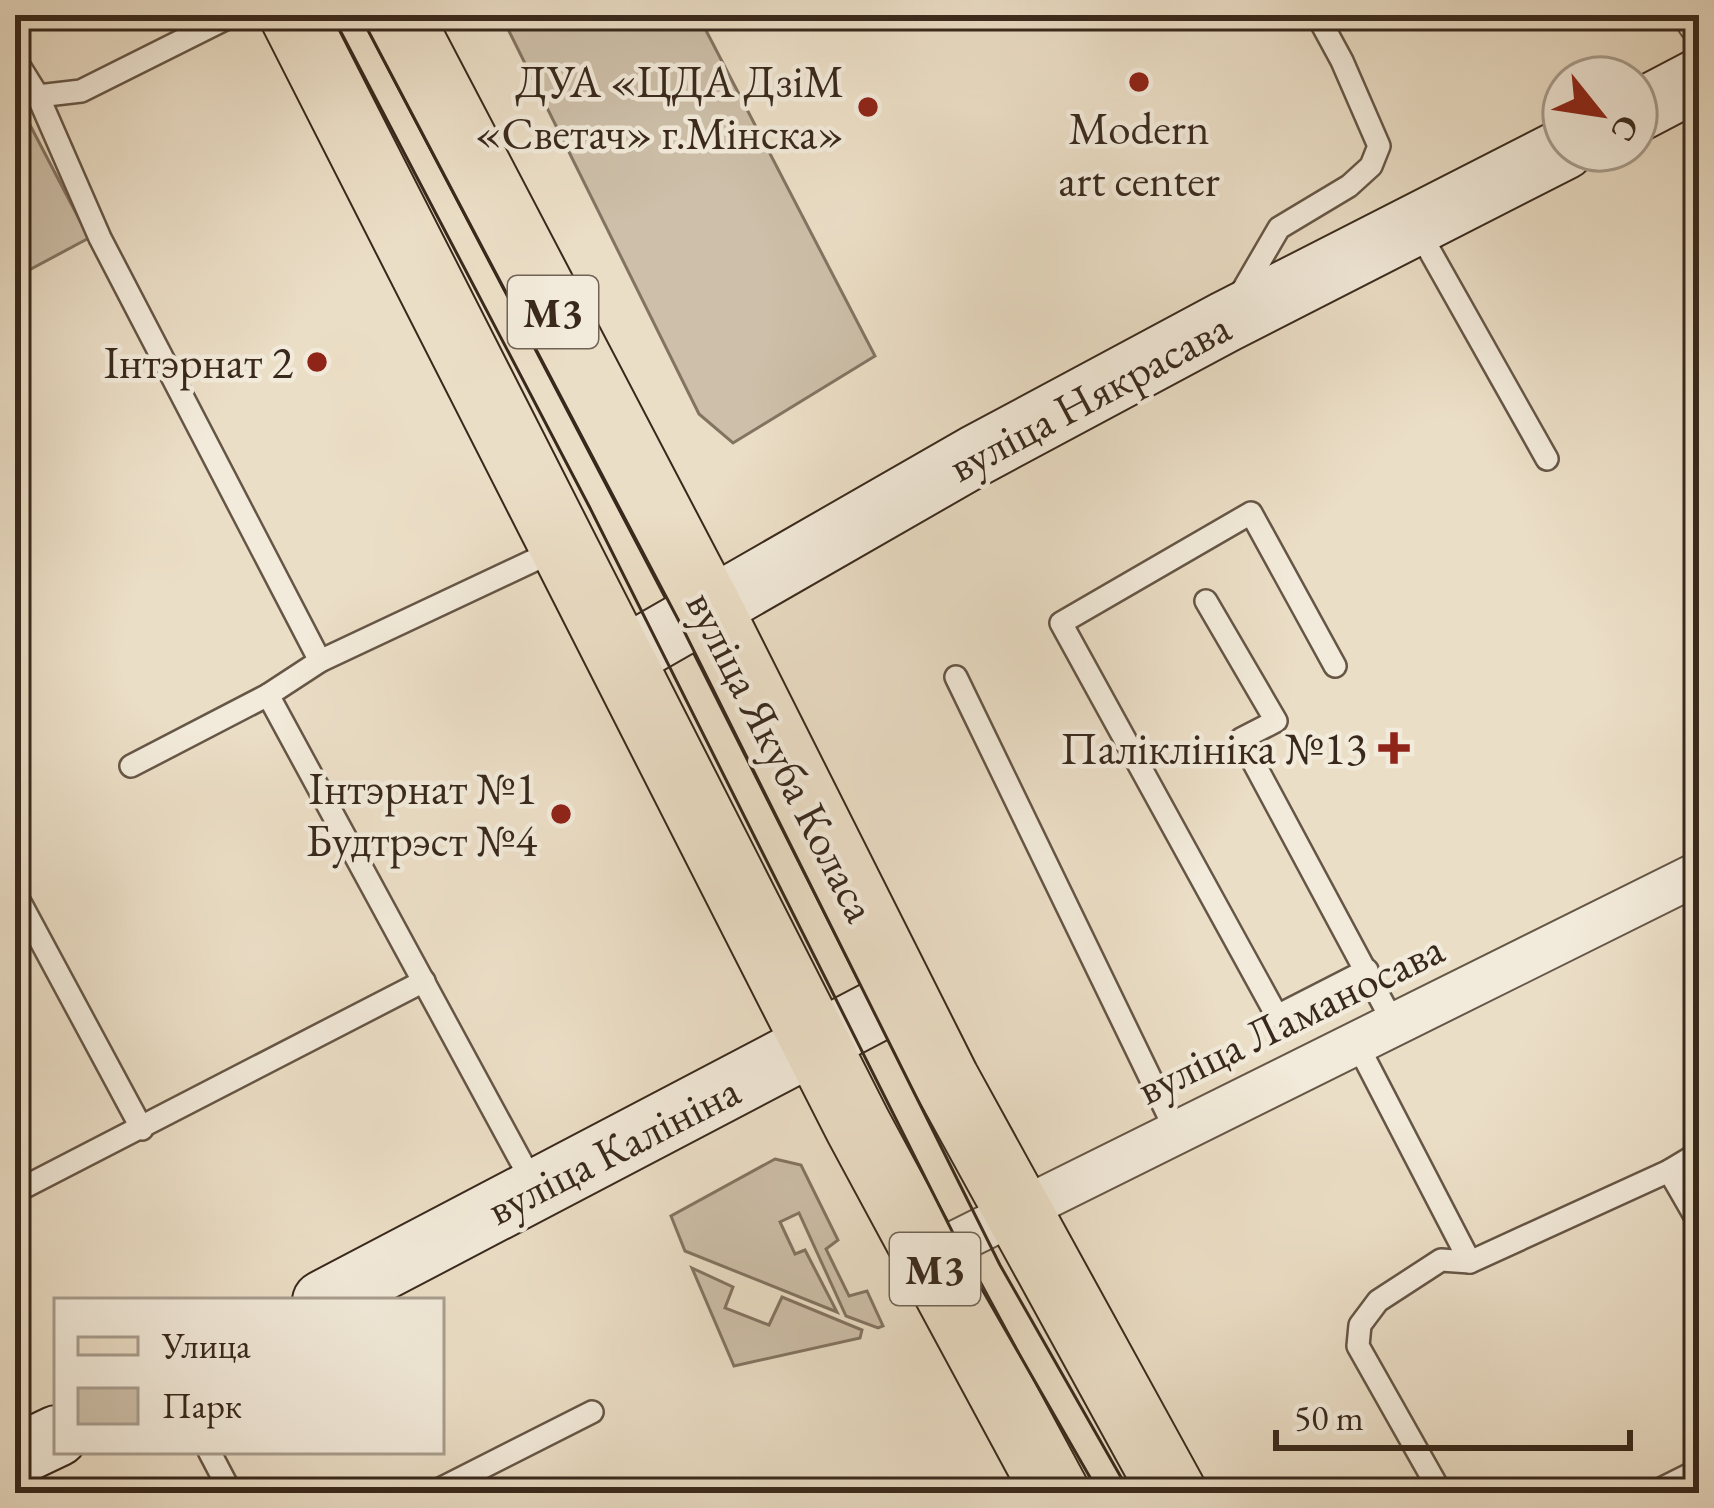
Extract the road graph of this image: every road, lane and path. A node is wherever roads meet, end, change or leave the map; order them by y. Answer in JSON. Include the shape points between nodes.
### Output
{"nodes":[{"id":1,"x":233,"y":15,"type":"edge"},
{"id":2,"x":293,"y":15,"type":"edge"},
{"id":3,"x":398,"y":15,"type":"edge"},
{"id":4,"x":1317,"y":15,"type":"edge"},
{"id":5,"x":15,"y":59,"type":"edge"},
{"id":6,"x":1699,"y":79,"type":"edge"},
{"id":7,"x":38,"y":96,"type":"junction"},
{"id":8,"x":1660,"y":99,"type":"edge"},
{"id":9,"x":1540,"y":161,"type":"edge"},
{"id":10,"x":1416,"y":226,"type":"junction"},
{"id":11,"x":1225,"y":322,"type":"junction"},
{"id":12,"x":1547,"y":459,"type":"dead end"},
{"id":13,"x":564,"y":546,"type":"junction"},
{"id":14,"x":1206,"y":601,"type":"dead end"},
{"id":15,"x":709,"y":609,"type":"junction"},
{"id":16,"x":623,"y":658,"type":"junction"},
{"id":17,"x":320,"y":661,"type":"junction"},
{"id":18,"x":1335,"y":666,"type":"dead end"},
{"id":19,"x":956,"y":677,"type":"dead end"},
{"id":20,"x":268,"y":695,"type":"junction"},
{"id":21,"x":131,"y":766,"type":"dead end"},
{"id":22,"x":1699,"y":873,"type":"edge"},
{"id":23,"x":15,"y":892,"type":"edge"},
{"id":24,"x":21,"y":917,"type":"edge"},
{"id":25,"x":1367,"y":970,"type":"junction"},
{"id":26,"x":424,"y":981,"type":"junction"},
{"id":27,"x":903,"y":997,"type":"junction"},
{"id":28,"x":1375,"y":1033,"type":"junction"},
{"id":29,"x":815,"y":1043,"type":"junction"},
{"id":30,"x":142,"y":1129,"type":"junction"},
{"id":31,"x":1176,"y":1131,"type":"junction"},
{"id":32,"x":1699,"y":1153,"type":"edge"},
{"id":33,"x":1669,"y":1171,"type":"junction"},
{"id":34,"x":536,"y":1187,"type":"junction"},
{"id":35,"x":15,"y":1192,"type":"edge"},
{"id":36,"x":1016,"y":1211,"type":"junction"},
{"id":37,"x":1699,"y":1223,"type":"edge"},
{"id":38,"x":928,"y":1256,"type":"junction"},
{"id":39,"x":1470,"y":1262,"type":"junction"},
{"id":40,"x":328,"y":1298,"type":"edge"},
{"id":41,"x":592,"y":1412,"type":"dead end"},
{"id":42,"x":54,"y":1437,"type":"edge"},
{"id":43,"x":210,"y":1454,"type":"edge"},
{"id":44,"x":15,"y":1456,"type":"edge"},
{"id":45,"x":1699,"y":1470,"type":"edge"},
{"id":46,"x":230,"y":1493,"type":"edge"},
{"id":47,"x":432,"y":1493,"type":"edge"},
{"id":48,"x":1056,"y":1493,"type":"edge"},
{"id":49,"x":1173,"y":1493,"type":"edge"},
{"id":50,"x":1441,"y":1493,"type":"edge"},
{"id":51,"x":1653,"y":1493,"type":"edge"}],
"edges":[{"from":1,"to":7,"type":"lane","via":[[81,91]]},
{"from":2,"to":13,"type":"main road","number":"М3"},
{"from":3,"to":15,"type":"main road","name":"вуліца Якуба Коласа","number":"М3"},
{"from":4,"to":11,"type":"lane","via":[[1379,146],[1349,186],[1279,228]]},
{"from":5,"to":7,"type":"lane"},
{"from":6,"to":8,"type":"main road"},
{"from":7,"to":17,"type":"lane","via":[[100,238]]},
{"from":9,"to":10,"type":"main road","name":"вуліца Някрасава"},
{"from":10,"to":11,"type":"main road","name":"вуліца Някрасава"},
{"from":10,"to":12,"type":"lane"},
{"from":11,"to":15,"type":"main road","name":"вуліца Някрасава"},
{"from":13,"to":16,"type":"main road","number":"М3"},
{"from":13,"to":17,"type":"lane"},
{"from":14,"to":25,"type":"lane","via":[[1276,721],[1241,739]]},
{"from":15,"to":16,"type":"main road","name":"вуліца Някрасава"},
{"from":15,"to":27,"type":"main road","name":"вуліца Якуба Коласа","number":"М3"},
{"from":16,"to":29,"type":"main road","number":"М3"},
{"from":17,"to":20,"type":"lane"},
{"from":18,"to":25,"type":"lane","via":[[1251,513],[1061,622],[1277,1016]]},
{"from":19,"to":31,"type":"lane"},
{"from":20,"to":21,"type":"lane"},
{"from":20,"to":26,"type":"lane"},
{"from":22,"to":28,"type":"street","name":"вуліца Ламаносава"},
{"from":23,"to":24,"type":"lane"},
{"from":24,"to":30,"type":"lane"},
{"from":25,"to":28,"type":"lane"},
{"from":26,"to":30,"type":"lane"},
{"from":26,"to":34,"type":"lane"},
{"from":27,"to":29,"type":"main road","name":"вуліца Калініна"},
{"from":27,"to":36,"type":"main road","name":"вуліца Якуба Коласа","number":"М3"},
{"from":28,"to":31,"type":"street","name":"вуліца Ламаносава"},
{"from":28,"to":39,"type":"lane"},
{"from":29,"to":34,"type":"main road","name":"вуліца Калініна"},
{"from":29,"to":38,"type":"main road","number":"М3"},
{"from":30,"to":35,"type":"lane"},
{"from":31,"to":36,"type":"street","name":"вуліца Ламаносава"},
{"from":32,"to":33,"type":"lane"},
{"from":33,"to":37,"type":"lane"},
{"from":33,"to":39,"type":"lane"},
{"from":34,"to":40,"type":"main road","name":"вуліца Калініна"},
{"from":36,"to":38,"type":"street","name":"вуліца Ламаносава"},
{"from":36,"to":49,"type":"main road","name":"вуліца Якуба Коласа","number":"М3"},
{"from":38,"to":48,"type":"main road","number":"М3"},
{"from":39,"to":50,"type":"lane","via":[[1441,1260],[1378,1301],[1360,1325],[1358,1346]]},
{"from":41,"to":47,"type":"lane"},
{"from":42,"to":44,"type":"main road"},
{"from":43,"to":46,"type":"lane"},
{"from":45,"to":51,"type":"lane"}]}
